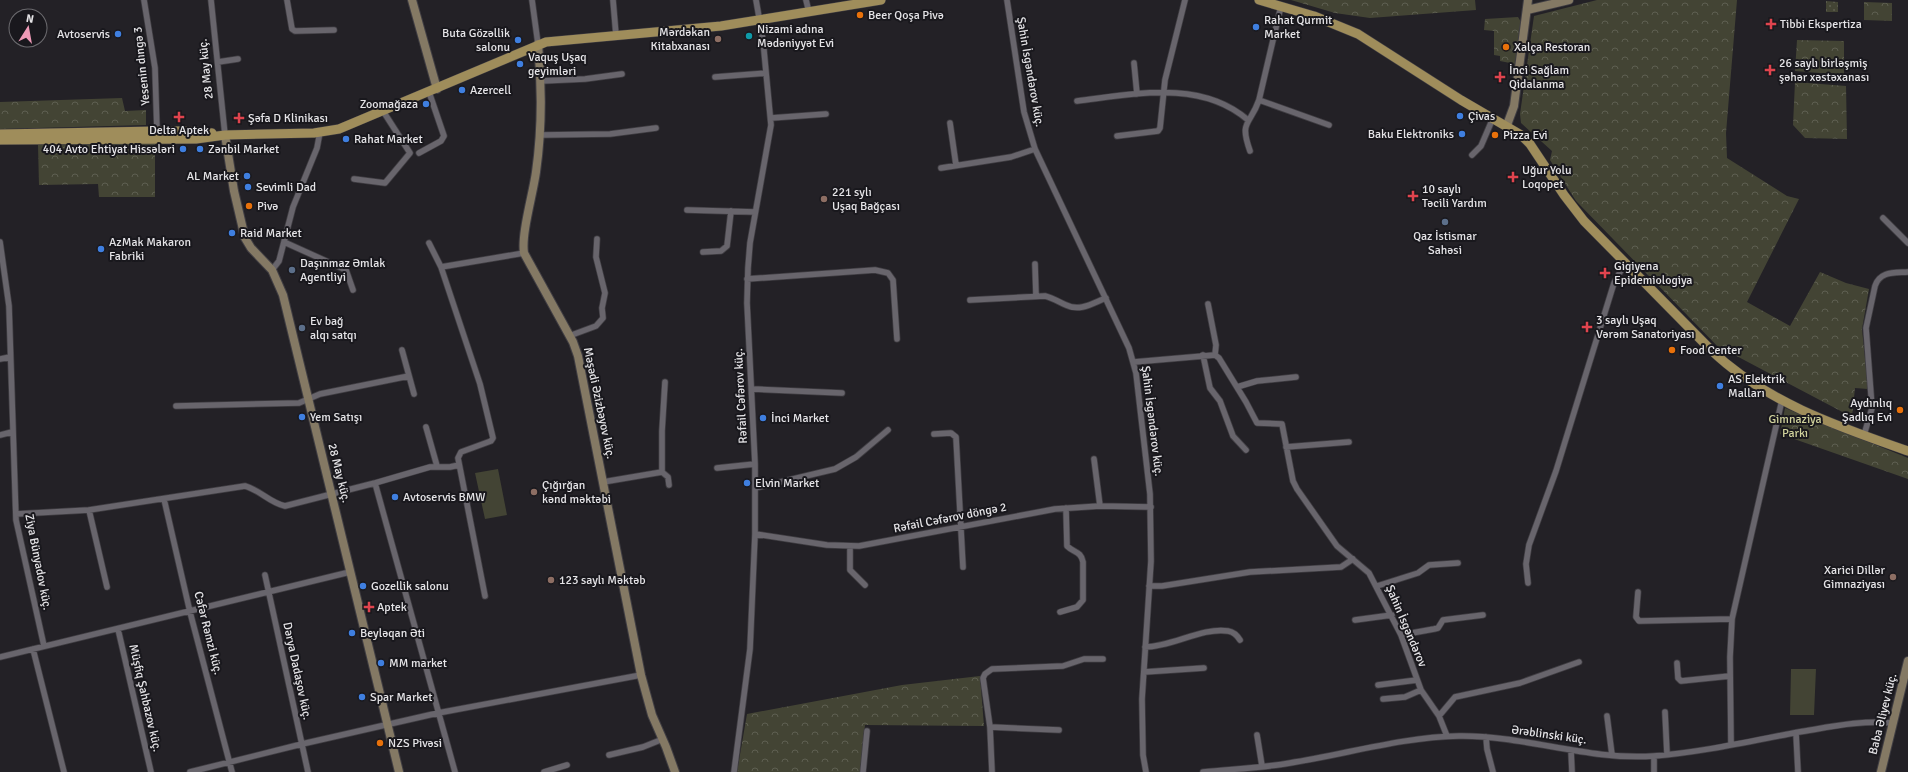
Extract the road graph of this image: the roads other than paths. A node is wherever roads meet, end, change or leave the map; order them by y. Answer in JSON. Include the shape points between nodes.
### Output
{"nodes":[{"id":1,"x":144,"y":0,"type":"edge"},
{"id":2,"x":211,"y":0,"type":"edge"},
{"id":3,"x":287,"y":0,"type":"edge"},
{"id":4,"x":412,"y":0,"type":"edge"},
{"id":5,"x":532,"y":0,"type":"edge"},
{"id":6,"x":613,"y":0,"type":"edge"},
{"id":7,"x":756,"y":0,"type":"edge"},
{"id":8,"x":806,"y":0,"type":"edge"},
{"id":9,"x":881,"y":0,"type":"edge"},
{"id":10,"x":1007,"y":0,"type":"edge"},
{"id":11,"x":1184,"y":0,"type":"edge"},
{"id":12,"x":1260,"y":0,"type":"edge"},
{"id":13,"x":1528,"y":0,"type":"edge"},
{"id":14,"x":1569,"y":0,"type":"edge"},
{"id":15,"x":1281,"y":6,"type":"junction"},
{"id":16,"x":1527,"y":10,"type":"junction"},
{"id":17,"x":809,"y":12,"type":"junction"},
{"id":18,"x":760,"y":21,"type":"junction"},
{"id":19,"x":334,"y":30,"type":"dead end"},
{"id":20,"x":616,"y":36,"type":"junction"},
{"id":21,"x":538,"y":44,"type":"junction"},
{"id":22,"x":238,"y":59,"type":"dead end"},
{"id":23,"x":218,"y":62,"type":"junction"},
{"id":24,"x":1134,"y":63,"type":"dead end"},
{"id":25,"x":766,"y":73,"type":"junction"},
{"id":26,"x":622,"y":74,"type":"dead end"},
{"id":27,"x":715,"y":77,"type":"dead end"},
{"id":28,"x":541,"y":81,"type":"junction"},
{"id":29,"x":433,"y":90,"type":"junction"},
{"id":30,"x":1163,"y":93,"type":"junction"},
{"id":31,"x":1137,"y":94,"type":"junction"},
{"id":32,"x":1077,"y":100,"type":"dead end"},
{"id":33,"x":1259,"y":100,"type":"junction"},
{"id":34,"x":383,"y":111,"type":"junction"},
{"id":35,"x":826,"y":114,"type":"dead end"},
{"id":36,"x":771,"y":118,"type":"junction"},
{"id":37,"x":1493,"y":118,"type":"junction"},
{"id":38,"x":1248,"y":120,"type":"junction"},
{"id":39,"x":950,"y":123,"type":"dead end"},
{"id":40,"x":1329,"y":125,"type":"dead end"},
{"id":41,"x":1507,"y":125,"type":"junction"},
{"id":42,"x":656,"y":128,"type":"dead end"},
{"id":43,"x":157,"y":131,"type":"junction"},
{"id":44,"x":320,"y":132,"type":"junction"},
{"id":45,"x":0,"y":134,"type":"edge"},
{"id":46,"x":225,"y":135,"type":"junction"},
{"id":47,"x":541,"y":135,"type":"junction"},
{"id":48,"x":1117,"y":136,"type":"dead end"},
{"id":49,"x":0,"y":140,"type":"edge"},
{"id":50,"x":1035,"y":149,"type":"junction"},
{"id":51,"x":1250,"y":151,"type":"dead end"},
{"id":52,"x":419,"y":153,"type":"dead end"},
{"id":53,"x":1472,"y":155,"type":"dead end"},
{"id":54,"x":956,"y":165,"type":"junction"},
{"id":55,"x":941,"y":168,"type":"dead end"},
{"id":56,"x":354,"y":179,"type":"dead end"},
{"id":57,"x":687,"y":210,"type":"dead end"},
{"id":58,"x":731,"y":211,"type":"junction"},
{"id":59,"x":756,"y":212,"type":"junction"},
{"id":60,"x":1883,"y":218,"type":"dead end"},
{"id":61,"x":597,"y":238,"type":"dead end"},
{"id":62,"x":0,"y":242,"type":"edge"},
{"id":63,"x":284,"y":242,"type":"junction"},
{"id":64,"x":429,"y":243,"type":"dead end"},
{"id":65,"x":1908,"y":243,"type":"edge"},
{"id":66,"x":703,"y":252,"type":"dead end"},
{"id":67,"x":524,"y":253,"type":"junction"},
{"id":68,"x":1035,"y":264,"type":"dead end"},
{"id":69,"x":1626,"y":265,"type":"junction"},
{"id":70,"x":441,"y":268,"type":"junction"},
{"id":71,"x":272,"y":270,"type":"junction"},
{"id":72,"x":1908,"y":272,"type":"edge"},
{"id":73,"x":747,"y":279,"type":"junction"},
{"id":74,"x":3,"y":280,"type":"edge"},
{"id":75,"x":353,"y":290,"type":"dead end"},
{"id":76,"x":1036,"y":295,"type":"junction"},
{"id":77,"x":1106,"y":298,"type":"junction"},
{"id":78,"x":970,"y":300,"type":"dead end"},
{"id":79,"x":1208,"y":304,"type":"dead end"},
{"id":80,"x":569,"y":336,"type":"junction"},
{"id":81,"x":897,"y":339,"type":"dead end"},
{"id":82,"x":402,"y":350,"type":"dead end"},
{"id":83,"x":1202,"y":355,"type":"junction"},
{"id":84,"x":1215,"y":355,"type":"junction"},
{"id":85,"x":10,"y":357,"type":"junction"},
{"id":86,"x":0,"y":359,"type":"edge"},
{"id":87,"x":1134,"y":362,"type":"junction"},
{"id":88,"x":409,"y":376,"type":"junction"},
{"id":89,"x":1296,"y":377,"type":"dead end"},
{"id":90,"x":666,"y":382,"type":"dead end"},
{"id":91,"x":1237,"y":387,"type":"junction"},
{"id":92,"x":753,"y":389,"type":"junction"},
{"id":93,"x":842,"y":392,"type":"dead end"},
{"id":94,"x":414,"y":394,"type":"dead end"},
{"id":95,"x":309,"y":399,"type":"junction"},
{"id":96,"x":1782,"y":400,"type":"junction"},
{"id":97,"x":176,"y":406,"type":"dead end"},
{"id":98,"x":426,"y":427,"type":"dead end"},
{"id":99,"x":888,"y":430,"type":"dead end"},
{"id":100,"x":12,"y":432,"type":"junction"},
{"id":101,"x":934,"y":434,"type":"dead end"},
{"id":102,"x":0,"y":435,"type":"edge"},
{"id":103,"x":1864,"y":435,"type":"junction"},
{"id":104,"x":1349,"y":442,"type":"dead end"},
{"id":105,"x":1286,"y":447,"type":"junction"},
{"id":106,"x":1246,"y":450,"type":"dead end"},
{"id":107,"x":1908,"y":451,"type":"edge"},
{"id":108,"x":1094,"y":459,"type":"dead end"},
{"id":109,"x":755,"y":464,"type":"junction"},
{"id":110,"x":459,"y":465,"type":"junction"},
{"id":111,"x":437,"y":466,"type":"junction"},
{"id":112,"x":717,"y":468,"type":"dead end"},
{"id":113,"x":662,"y":472,"type":"junction"},
{"id":114,"x":603,"y":482,"type":"junction"},
{"id":115,"x":375,"y":483,"type":"junction"},
{"id":116,"x":669,"y":486,"type":"dead end"},
{"id":117,"x":755,"y":488,"type":"junction"},
{"id":118,"x":332,"y":495,"type":"junction"},
{"id":119,"x":164,"y":499,"type":"junction"},
{"id":120,"x":1100,"y":506,"type":"junction"},
{"id":121,"x":1151,"y":507,"type":"junction"},
{"id":122,"x":1066,"y":508,"type":"junction"},
{"id":123,"x":89,"y":510,"type":"junction"},
{"id":124,"x":16,"y":514,"type":"junction"},
{"id":125,"x":962,"y":527,"type":"junction"},
{"id":126,"x":755,"y":534,"type":"junction"},
{"id":127,"x":850,"y":547,"type":"junction"},
{"id":128,"x":1353,"y":559,"type":"junction"},
{"id":129,"x":1458,"y":563,"type":"dead end"},
{"id":130,"x":964,"y":568,"type":"dead end"},
{"id":131,"x":350,"y":572,"type":"junction"},
{"id":132,"x":265,"y":575,"type":"dead end"},
{"id":133,"x":1528,"y":583,"type":"dead end"},
{"id":134,"x":864,"y":585,"type":"dead end"},
{"id":135,"x":1149,"y":586,"type":"junction"},
{"id":136,"x":1377,"y":586,"type":"junction"},
{"id":137,"x":107,"y":587,"type":"dead end"},
{"id":138,"x":269,"y":591,"type":"junction"},
{"id":139,"x":1638,"y":592,"type":"dead end"},
{"id":140,"x":485,"y":596,"type":"dead end"},
{"id":141,"x":190,"y":612,"type":"junction"},
{"id":142,"x":1060,"y":612,"type":"dead end"},
{"id":143,"x":1392,"y":615,"type":"junction"},
{"id":144,"x":1483,"y":615,"type":"dead end"},
{"id":145,"x":1732,"y":619,"type":"junction"},
{"id":146,"x":1354,"y":620,"type":"dead end"},
{"id":147,"x":118,"y":630,"type":"junction"},
{"id":148,"x":1401,"y":635,"type":"junction"},
{"id":149,"x":1240,"y":640,"type":"dead end"},
{"id":150,"x":44,"y":646,"type":"junction"},
{"id":151,"x":1145,"y":647,"type":"junction"},
{"id":152,"x":33,"y":649,"type":"junction"},
{"id":153,"x":0,"y":657,"type":"edge"},
{"id":154,"x":1103,"y":659,"type":"dead end"},
{"id":155,"x":1579,"y":662,"type":"dead end"},
{"id":156,"x":1677,"y":663,"type":"dead end"},
{"id":157,"x":1907,"y":666,"type":"edge"},
{"id":158,"x":1204,"y":668,"type":"dead end"},
{"id":159,"x":1144,"y":672,"type":"junction"},
{"id":160,"x":641,"y":675,"type":"junction"},
{"id":161,"x":1730,"y":676,"type":"junction"},
{"id":162,"x":1416,"y":680,"type":"junction"},
{"id":163,"x":1378,"y":685,"type":"dead end"},
{"id":164,"x":1421,"y":690,"type":"junction"},
{"id":165,"x":1383,"y":699,"type":"dead end"},
{"id":166,"x":1665,"y":712,"type":"dead end"},
{"id":167,"x":438,"y":713,"type":"junction"},
{"id":168,"x":1439,"y":716,"type":"junction"},
{"id":169,"x":1607,"y":716,"type":"dead end"},
{"id":170,"x":1893,"y":723,"type":"junction"},
{"id":171,"x":387,"y":725,"type":"junction"},
{"id":172,"x":990,"y":727,"type":"junction"},
{"id":173,"x":867,"y":730,"type":"dead end"},
{"id":174,"x":1059,"y":730,"type":"dead end"},
{"id":175,"x":1796,"y":733,"type":"junction"},
{"id":176,"x":1257,"y":735,"type":"dead end"},
{"id":177,"x":1448,"y":736,"type":"junction"},
{"id":178,"x":1486,"y":737,"type":"junction"},
{"id":179,"x":663,"y":739,"type":"junction"},
{"id":180,"x":302,"y":744,"type":"junction"},
{"id":181,"x":1731,"y":744,"type":"junction"},
{"id":182,"x":1572,"y":750,"type":"junction"},
{"id":183,"x":1667,"y":754,"type":"junction"},
{"id":184,"x":609,"y":755,"type":"dead end"},
{"id":185,"x":1612,"y":755,"type":"junction"},
{"id":186,"x":1654,"y":756,"type":"junction"},
{"id":187,"x":230,"y":762,"type":"junction"},
{"id":188,"x":1279,"y":764,"type":"junction"},
{"id":189,"x":567,"y":765,"type":"dead end"},
{"id":190,"x":1262,"y":766,"type":"junction"},
{"id":191,"x":64,"y":772,"type":"edge"},
{"id":192,"x":151,"y":772,"type":"edge"},
{"id":193,"x":190,"y":772,"type":"edge"},
{"id":194,"x":232,"y":772,"type":"edge"},
{"id":195,"x":308,"y":772,"type":"edge"},
{"id":196,"x":399,"y":772,"type":"edge"},
{"id":197,"x":455,"y":772,"type":"edge"},
{"id":198,"x":544,"y":772,"type":"edge"},
{"id":199,"x":675,"y":772,"type":"edge"},
{"id":200,"x":734,"y":772,"type":"edge"},
{"id":201,"x":863,"y":772,"type":"edge"},
{"id":202,"x":992,"y":772,"type":"edge"},
{"id":203,"x":1146,"y":772,"type":"edge"},
{"id":204,"x":1203,"y":772,"type":"edge"},
{"id":205,"x":1280,"y":772,"type":"edge"},
{"id":206,"x":1493,"y":772,"type":"edge"},
{"id":207,"x":1572,"y":772,"type":"edge"},
{"id":208,"x":1654,"y":772,"type":"edge"},
{"id":209,"x":1798,"y":772,"type":"edge"},
{"id":210,"x":1881,"y":772,"type":"edge"}],
"edges":[{"from":1,"to":43,"type":"street","name":"Yesenin dıngə 3","via":[[155,68]]},
{"from":2,"to":23,"type":"street","name":"28 May küç."},
{"from":3,"to":19,"type":"street","via":[[292,29],[295,31]]},
{"from":4,"to":29,"type":"street"},
{"from":5,"to":21,"type":"street"},
{"from":6,"to":20,"type":"street"},
{"from":7,"to":18,"type":"street","name":"Rəfail Cəfərov küç."},
{"from":8,"to":17,"type":"street"},
{"from":9,"to":17,"type":"main road"},
{"from":10,"to":50,"type":"street","name":"Şahin İsgəndərov küç.","via":[[1024,112]]},
{"from":11,"to":30,"type":"street"},
{"from":12,"to":15,"type":"main road"},
{"from":13,"to":16,"type":"street"},
{"from":14,"to":16,"type":"street"},
{"from":15,"to":33,"type":"street"},
{"from":15,"to":37,"type":"main road","via":[[1358,34]]},
{"from":16,"to":41,"type":"street","via":[[1514,106]]},
{"from":17,"to":18,"type":"main road"},
{"from":18,"to":20,"type":"main road"},
{"from":18,"to":25,"type":"street","name":"Rəfail Cəfərov küç."},
{"from":20,"to":21,"type":"main road"},
{"from":21,"to":28,"type":"street"},
{"from":21,"to":29,"type":"main road"},
{"from":22,"to":23,"type":"street"},
{"from":23,"to":46,"type":"street","name":"28 May küç."},
{"from":24,"to":31,"type":"street"},
{"from":25,"to":27,"type":"street"},
{"from":25,"to":36,"type":"street","name":"Rəfail Cəfərov küç."},
{"from":26,"to":28,"type":"street"},
{"from":28,"to":47,"type":"street"},
{"from":29,"to":34,"type":"main road"},
{"from":29,"to":52,"type":"street","via":[[444,136]]},
{"from":30,"to":31,"type":"street"},
{"from":30,"to":38,"type":"street","via":[[1192,94],[1207,98],[1233,107]]},
{"from":30,"to":48,"type":"street","via":[[1158,131]]},
{"from":31,"to":32,"type":"street"},
{"from":33,"to":38,"type":"street","via":[[1256,110]]},
{"from":33,"to":40,"type":"street"},
{"from":34,"to":44,"type":"main road","via":[[339,129]]},
{"from":34,"to":56,"type":"street","via":[[410,153],[385,183]]},
{"from":35,"to":36,"type":"street"},
{"from":36,"to":59,"type":"street","name":"Rəfail Cəfərov küç.","via":[[769,145]]},
{"from":37,"to":41,"type":"main road"},
{"from":37,"to":53,"type":"street","via":[[1481,146]]},
{"from":38,"to":51,"type":"street","via":[[1244,132]]},
{"from":39,"to":54,"type":"street"},
{"from":41,"to":69,"type":"main road","via":[[1530,144],[1576,212]]},
{"from":42,"to":47,"type":"street","via":[[610,134]]},
{"from":43,"to":45,"type":"main road"},
{"from":43,"to":46,"type":"main road","via":[[195,131]]},
{"from":44,"to":46,"type":"main road"},
{"from":44,"to":63,"type":"street","via":[[312,163],[293,207]]},
{"from":46,"to":49,"type":"main road","via":[[196,139]]},
{"from":46,"to":71,"type":"street","name":"28 May küç.","via":[[245,238]]},
{"from":47,"to":67,"type":"street","via":[[524,237]]},
{"from":50,"to":54,"type":"street","via":[[1011,157]]},
{"from":50,"to":77,"type":"street","name":"Şahin İsgəndərov küç."},
{"from":54,"to":55,"type":"street"},
{"from":57,"to":58,"type":"street"},
{"from":58,"to":59,"type":"street"},
{"from":58,"to":66,"type":"street","via":[[727,246],[721,251]]},
{"from":59,"to":73,"type":"street","name":"Rəfail Cəfərov küç."},
{"from":60,"to":65,"type":"street"},
{"from":61,"to":80,"type":"street","via":[[596,257],[605,293],[603,318],[596,326]]},
{"from":62,"to":74,"type":"street","name":"Ziya Bünyadov küç."},
{"from":63,"to":71,"type":"street","via":[[279,261]]},
{"from":63,"to":75,"type":"street","via":[[346,270]]},
{"from":64,"to":70,"type":"street"},
{"from":67,"to":70,"type":"street"},
{"from":67,"to":80,"type":"street","name":"Məşədi Əzizbəyov küç."},
{"from":68,"to":76,"type":"street"},
{"from":69,"to":96,"type":"main road","via":[[1723,361],[1753,384]]},
{"from":69,"to":133,"type":"street","via":[[1614,283],[1556,471],[1529,545],[1526,564]]},
{"from":70,"to":110,"type":"street","via":[[480,384],[493,438],[462,452],[458,458]]},
{"from":71,"to":95,"type":"street","name":"28 May küç.","via":[[283,295]]},
{"from":72,"to":103,"type":"street","via":[[1883,274],[1875,286],[1866,328],[1872,408]]},
{"from":73,"to":81,"type":"street","via":[[875,270],[888,273],[893,280]]},
{"from":73,"to":92,"type":"street","name":"Rəfail Cəfərov küç."},
{"from":74,"to":85,"type":"street","name":"Ziya Bünyadov küç.","via":[[9,306]]},
{"from":76,"to":77,"type":"street","via":[[1053,298],[1072,308],[1084,307]]},
{"from":76,"to":78,"type":"street"},
{"from":77,"to":87,"type":"street","name":"Şahin İsgəndərov küç."},
{"from":79,"to":84,"type":"street","via":[[1216,345]]},
{"from":80,"to":114,"type":"street","name":"Məşədi Əzizbəyov küç.","via":[[578,356]]},
{"from":82,"to":88,"type":"street"},
{"from":83,"to":84,"type":"street"},
{"from":83,"to":87,"type":"street"},
{"from":83,"to":106,"type":"street","via":[[1210,388],[1220,400],[1234,436]]},
{"from":84,"to":91,"type":"street","name":"Şahin İsgəndərov"},
{"from":85,"to":86,"type":"street"},
{"from":85,"to":100,"type":"street","name":"Ziya Bünyadov küç."},
{"from":87,"to":121,"type":"street","name":"Şahin İsgəndərov küç."},
{"from":88,"to":94,"type":"street"},
{"from":88,"to":95,"type":"street","via":[[320,394]]},
{"from":89,"to":91,"type":"street","via":[[1257,381]]},
{"from":90,"to":113,"type":"street"},
{"from":91,"to":105,"type":"street","name":"Şahin İsgəndərov","via":[[1257,423],[1282,424]]},
{"from":92,"to":93,"type":"street"},
{"from":92,"to":109,"type":"street","name":"Rəfail Cəfərov küç."},
{"from":95,"to":97,"type":"street","via":[[294,403]]},
{"from":95,"to":118,"type":"street","name":"28 May küç."},
{"from":96,"to":103,"type":"main road"},
{"from":96,"to":145,"type":"street"},
{"from":98,"to":111,"type":"street"},
{"from":99,"to":117,"type":"street","via":[[856,458],[835,469]]},
{"from":100,"to":102,"type":"street"},
{"from":100,"to":124,"type":"street","name":"Ziya Bünyadov küç."},
{"from":101,"to":125,"type":"street","via":[[951,433],[956,437]]},
{"from":103,"to":107,"type":"main road"},
{"from":104,"to":105,"type":"street"},
{"from":105,"to":128,"type":"street","name":"Şahin İsgəndərov","via":[[1293,481],[1302,498],[1337,546]]},
{"from":108,"to":120,"type":"street"},
{"from":109,"to":112,"type":"street"},
{"from":109,"to":117,"type":"street","name":"Rəfail Cəfərov küç."},
{"from":110,"to":111,"type":"street"},
{"from":110,"to":140,"type":"street"},
{"from":111,"to":115,"type":"street"},
{"from":113,"to":114,"type":"street"},
{"from":113,"to":116,"type":"street","via":[[668,477]]},
{"from":114,"to":160,"type":"street","name":"Məşədi Əzizbəyov küç."},
{"from":115,"to":118,"type":"street"},
{"from":115,"to":167,"type":"street"},
{"from":117,"to":126,"type":"street","name":"Rəfail Cəfərov küç."},
{"from":118,"to":119,"type":"street","via":[[285,506],[245,486]]},
{"from":118,"to":131,"type":"street","name":"28 May küç."},
{"from":119,"to":123,"type":"street"},
{"from":119,"to":141,"type":"street","name":"Cəfər Rəmzi küç."},
{"from":120,"to":121,"type":"street","name":"Rəfail Cəfərov döngə 2"},
{"from":120,"to":122,"type":"street","name":"Rəfail Cəfərov döngə 2"},
{"from":121,"to":135,"type":"street","name":"Şahin İsgəndərov küç.","via":[[1152,549]]},
{"from":122,"to":125,"type":"street","name":"Rəfail Cəfərov döngə 2"},
{"from":122,"to":142,"type":"street","via":[[1067,546],[1082,556],[1083,600],[1077,607]]},
{"from":123,"to":124,"type":"street"},
{"from":123,"to":137,"type":"street"},
{"from":124,"to":150,"type":"street","name":"Ziya Bünyadov küç."},
{"from":125,"to":127,"type":"street","name":"Rəfail Cəfərov döngə 2"},
{"from":125,"to":130,"type":"street"},
{"from":126,"to":127,"type":"street","name":"Rəfail Cəfərov döngə 2","via":[[811,544]]},
{"from":126,"to":200,"type":"street","name":"Rəfail Cəfərov küç.","via":[[747,685]]},
{"from":127,"to":134,"type":"street","via":[[850,570]]},
{"from":128,"to":135,"type":"street","via":[[1341,567],[1250,572]]},
{"from":128,"to":136,"type":"street","name":"Şahin İsgəndərov","via":[[1364,566]]},
{"from":129,"to":136,"type":"street","via":[[1429,565],[1418,573]]},
{"from":131,"to":138,"type":"street"},
{"from":131,"to":171,"type":"street","name":"28 May küç."},
{"from":132,"to":138,"type":"street","name":"Dərya Dadaşov küç."},
{"from":135,"to":151,"type":"street","name":"Şahin İsgəndərov küç."},
{"from":136,"to":143,"type":"street","name":"Şahin İsgəndərov"},
{"from":138,"to":141,"type":"street"},
{"from":138,"to":180,"type":"street","name":"Dərya Dadaşov küç."},
{"from":139,"to":145,"type":"street","via":[[1638,621]]},
{"from":141,"to":147,"type":"street"},
{"from":141,"to":187,"type":"street","name":"Cəfər Rəmzi küç."},
{"from":143,"to":146,"type":"street"},
{"from":143,"to":148,"type":"street","name":"Şahin İsgəndərov"},
{"from":144,"to":148,"type":"street","via":[[1443,620],[1434,630]]},
{"from":145,"to":161,"type":"street"},
{"from":147,"to":150,"type":"street"},
{"from":147,"to":192,"type":"street","name":"Müşfiq Şahbazov küç."},
{"from":148,"to":162,"type":"street","name":"Şahin İsgəndərov"},
{"from":149,"to":151,"type":"street","via":[[1232,632],[1218,631],[1160,646]]},
{"from":150,"to":152,"type":"street"},
{"from":151,"to":159,"type":"street","name":"Şahin İsgəndərov küç."},
{"from":152,"to":153,"type":"street"},
{"from":152,"to":191,"type":"street"},
{"from":154,"to":172,"type":"street","via":[[1084,659],[1063,666],[988,671],[983,678]]},
{"from":155,"to":168,"type":"street","via":[[1520,683],[1459,695]]},
{"from":156,"to":161,"type":"street","via":[[1678,678],[1681,681]]},
{"from":157,"to":170,"type":"street","name":"Baba Əliyev küç."},
{"from":158,"to":159,"type":"street"},
{"from":159,"to":203,"type":"street","name":"Şahin İsgəndərov küç.","via":[[1142,732]]},
{"from":160,"to":167,"type":"street"},
{"from":160,"to":179,"type":"street","name":"Məşədi Əzizbəyov küç.","via":[[652,716]]},
{"from":161,"to":181,"type":"street"},
{"from":162,"to":163,"type":"street"},
{"from":162,"to":164,"type":"street","name":"Şahin İsgəndərov"},
{"from":164,"to":165,"type":"street","via":[[1405,697]]},
{"from":164,"to":168,"type":"street","name":"Şahin İsgəndərov"},
{"from":166,"to":183,"type":"street"},
{"from":167,"to":171,"type":"street"},
{"from":167,"to":197,"type":"street"},
{"from":168,"to":177,"type":"street","name":"Şahin İsgəndərov"},
{"from":169,"to":185,"type":"street"},
{"from":170,"to":175,"type":"street","name":"Ərəblinski küç.","via":[[1858,723]]},
{"from":170,"to":210,"type":"street","name":"Baba Əliyev küç."},
{"from":171,"to":180,"type":"street"},
{"from":171,"to":196,"type":"street","name":"28 May küç."},
{"from":172,"to":174,"type":"street"},
{"from":172,"to":202,"type":"street"},
{"from":173,"to":201,"type":"street"},
{"from":175,"to":181,"type":"street","name":"Ərəblinski küç."},
{"from":175,"to":209,"type":"street"},
{"from":176,"to":190,"type":"street"},
{"from":177,"to":178,"type":"street","name":"Ərəblinski küç."},
{"from":177,"to":188,"type":"street","name":"Ərəblinski küç.","via":[[1385,744]]},
{"from":178,"to":182,"type":"street","name":"Ərəblinski küç."},
{"from":178,"to":206,"type":"street"},
{"from":179,"to":184,"type":"street"},
{"from":179,"to":199,"type":"street","name":"Məşədi Əzizbəyov küç."},
{"from":180,"to":187,"type":"street"},
{"from":180,"to":195,"type":"street","name":"Dərya Dadaşov küç."},
{"from":181,"to":183,"type":"street","name":"Ərəblinski küç."},
{"from":182,"to":185,"type":"street","name":"Ərəblinski küç."},
{"from":182,"to":207,"type":"street"},
{"from":183,"to":186,"type":"street","name":"Ərəblinski küç."},
{"from":185,"to":186,"type":"street","name":"Ərəblinski küç."},
{"from":186,"to":208,"type":"street"},
{"from":187,"to":193,"type":"street"},
{"from":187,"to":194,"type":"street","name":"Cəfər Rəmzi küç."},
{"from":188,"to":190,"type":"street","name":"Ərəblinski küç."},
{"from":188,"to":205,"type":"street"},
{"from":189,"to":198,"type":"street"},
{"from":190,"to":204,"type":"street","name":"Ərəblinski küç."}]}
